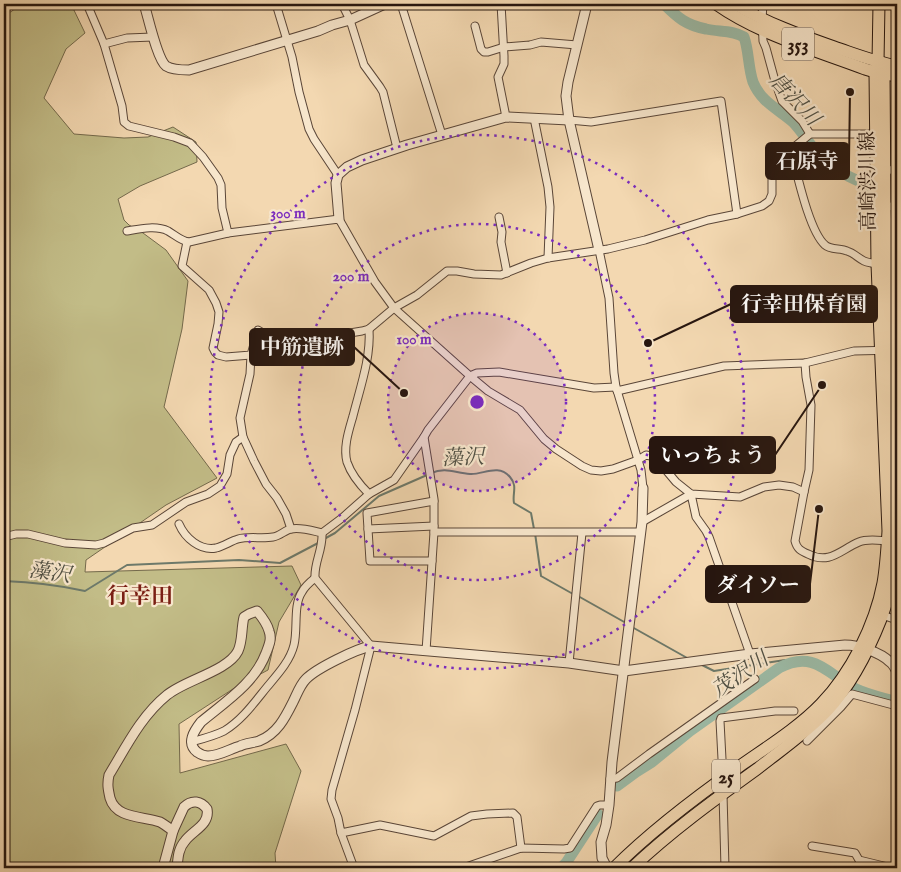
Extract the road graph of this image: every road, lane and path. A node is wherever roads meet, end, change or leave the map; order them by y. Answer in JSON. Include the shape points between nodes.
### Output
{"nodes":[{"id":1,"x":87,"y":4,"type":"edge"},
{"id":2,"x":144,"y":4,"type":"edge"},
{"id":3,"x":276,"y":4,"type":"edge"},
{"id":4,"x":342,"y":4,"type":"edge"},
{"id":5,"x":385,"y":4,"type":"edge"},
{"id":6,"x":401,"y":4,"type":"edge"},
{"id":7,"x":501,"y":4,"type":"edge"},
{"id":8,"x":587,"y":4,"type":"edge"},
{"id":9,"x":716,"y":4,"type":"edge"},
{"id":10,"x":735,"y":4,"type":"edge"},
{"id":11,"x":764,"y":4,"type":"edge"},
{"id":12,"x":878,"y":4,"type":"edge"},
{"id":13,"x":350,"y":20,"type":"junction"},
{"id":14,"x":762,"y":25,"type":"junction"},
{"id":15,"x":475,"y":26,"type":"dead end"},
{"id":16,"x":153,"y":37,"type":"junction"},
{"id":17,"x":286,"y":41,"type":"junction"},
{"id":18,"x":104,"y":44,"type":"junction"},
{"id":19,"x":577,"y":45,"type":"junction"},
{"id":20,"x":504,"y":47,"type":"junction"},
{"id":21,"x":897,"y":66,"type":"edge"},
{"id":22,"x":879,"y":69,"type":"junction"},
{"id":23,"x":897,"y":76,"type":"edge"},
{"id":24,"x":506,"y":117,"type":"junction"},
{"id":25,"x":534,"y":118,"type":"junction"},
{"id":26,"x":569,"y":120,"type":"junction"},
{"id":27,"x":810,"y":134,"type":"junction"},
{"id":28,"x":876,"y":134,"type":"junction"},
{"id":29,"x":442,"y":135,"type":"junction"},
{"id":30,"x":397,"y":148,"type":"junction"},
{"id":31,"x":791,"y":151,"type":"junction"},
{"id":32,"x":897,"y":167,"type":"edge"},
{"id":33,"x":885,"y":171,"type":"junction"},
{"id":34,"x":338,"y":175,"type":"junction"},
{"id":35,"x":881,"y":184,"type":"junction"},
{"id":36,"x":882,"y":200,"type":"junction"},
{"id":37,"x":897,"y":208,"type":"edge"},
{"id":38,"x":737,"y":214,"type":"junction"},
{"id":39,"x":499,"y":217,"type":"dead end"},
{"id":40,"x":339,"y":219,"type":"junction"},
{"id":41,"x":127,"y":231,"type":"dead end"},
{"id":42,"x":228,"y":233,"type":"junction"},
{"id":43,"x":187,"y":242,"type":"junction"},
{"id":44,"x":599,"y":250,"type":"junction"},
{"id":45,"x":548,"y":258,"type":"junction"},
{"id":46,"x":882,"y":266,"type":"junction"},
{"id":47,"x":507,"y":273,"type":"junction"},
{"id":48,"x":394,"y":308,"type":"junction"},
{"id":49,"x":369,"y":329,"type":"junction"},
{"id":50,"x":889,"y":350,"type":"edge"},
{"id":51,"x":252,"y":355,"type":"junction"},
{"id":52,"x":805,"y":363,"type":"junction"},
{"id":53,"x":470,"y":376,"type":"junction"},
{"id":54,"x":617,"y":389,"type":"junction"},
{"id":55,"x":243,"y":437,"type":"junction"},
{"id":56,"x":424,"y":437,"type":"junction"},
{"id":57,"x":638,"y":460,"type":"junction"},
{"id":58,"x":643,"y":488,"type":"joint"},
{"id":59,"x":804,"y":492,"type":"junction"},
{"id":60,"x":369,"y":494,"type":"junction"},
{"id":61,"x":691,"y":494,"type":"junction"},
{"id":62,"x":434,"y":500,"type":"junction"},
{"id":63,"x":642,"y":522,"type":"junction"},
{"id":64,"x":179,"y":524,"type":"dead end"},
{"id":65,"x":291,"y":529,"type":"junction"},
{"id":66,"x":368,"y":529,"type":"junction"},
{"id":67,"x":434,"y":529,"type":"junction"},
{"id":68,"x":641,"y":532,"type":"junction"},
{"id":69,"x":322,"y":533,"type":"junction"},
{"id":70,"x":582,"y":533,"type":"junction"},
{"id":71,"x":4,"y":537,"type":"edge"},
{"id":72,"x":894,"y":541,"type":"edge"},
{"id":73,"x":432,"y":561,"type":"junction"},
{"id":74,"x":315,"y":578,"type":"junction"},
{"id":75,"x":882,"y":615,"type":"junction"},
{"id":76,"x":897,"y":620,"type":"edge"},
{"id":77,"x":371,"y":646,"type":"junction"},
{"id":78,"x":864,"y":649,"type":"junction"},
{"id":79,"x":426,"y":651,"type":"junction"},
{"id":80,"x":750,"y":654,"type":"junction"},
{"id":81,"x":894,"y":659,"type":"edge"},
{"id":82,"x":569,"y":663,"type":"junction"},
{"id":83,"x":624,"y":671,"type":"junction"},
{"id":84,"x":897,"y":672,"type":"edge"},
{"id":85,"x":755,"y":680,"type":"dead end"},
{"id":86,"x":844,"y":682,"type":"junction"},
{"id":87,"x":897,"y":706,"type":"edge"},
{"id":88,"x":794,"y":711,"type":"dead end"},
{"id":89,"x":807,"y":741,"type":"dead end"},
{"id":90,"x":191,"y":742,"type":"junction"},
{"id":91,"x":723,"y":778,"type":"junction"},
{"id":92,"x":610,"y":779,"type":"junction"},
{"id":93,"x":723,"y":794,"type":"junction"},
{"id":94,"x":609,"y":805,"type":"junction"},
{"id":95,"x":173,"y":831,"type":"junction"},
{"id":96,"x":341,"y":833,"type":"junction"},
{"id":97,"x":812,"y":846,"type":"dead end"},
{"id":98,"x":521,"y":848,"type":"junction"},
{"id":99,"x":163,"y":868,"type":"edge"},
{"id":100,"x":177,"y":868,"type":"edge"},
{"id":101,"x":354,"y":868,"type":"edge"},
{"id":102,"x":463,"y":868,"type":"edge"},
{"id":103,"x":607,"y":868,"type":"edge"},
{"id":104,"x":614,"y":868,"type":"edge"},
{"id":105,"x":632,"y":868,"type":"edge"},
{"id":106,"x":725,"y":868,"type":"edge"},
{"id":107,"x":892,"y":868,"type":"edge"}],
"edges":[{"from":1,"to":18,"type":"street"},
{"from":2,"to":16,"type":"street"},
{"from":3,"to":17,"type":"street"},
{"from":4,"to":13,"type":"street"},
{"from":5,"to":13,"type":"street"},
{"from":6,"to":29,"type":"street"},
{"from":7,"to":20,"type":"street"},
{"from":8,"to":19,"type":"street"},
{"from":9,"to":14,"type":"main road","number":"353","via":[[743,21]]},
{"from":10,"to":14,"type":"main road","number":"353"},
{"from":11,"to":14,"type":"street"},
{"from":12,"to":22,"type":"main road","number":"25"},
{"from":13,"to":17,"type":"street"},
{"from":13,"to":30,"type":"street","via":[[364,65],[383,92]]},
{"from":14,"to":22,"type":"main road","number":"353"},
{"from":14,"to":27,"type":"street","via":[[763,41],[782,101]]},
{"from":15,"to":20,"type":"street","via":[[481,50],[488,52]]},
{"from":16,"to":17,"type":"street","via":[[163,62],[167,67],[179,70],[189,70]]},
{"from":16,"to":18,"type":"street","via":[[127,38]]},
{"from":17,"to":34,"type":"street","via":[[309,129]]},
{"from":18,"to":42,"type":"street","via":[[124,122],[190,143],[204,157],[221,185]]},
{"from":19,"to":20,"type":"street","via":[[541,42]]},
{"from":19,"to":26,"type":"street","via":[[566,96]]},
{"from":20,"to":24,"type":"street","via":[[504,64],[498,77]]},
{"from":21,"to":22,"type":"main road"},
{"from":22,"to":23,"type":"main road"},
{"from":22,"to":28,"type":"main road","name":"高崎渋川線","number":"25"},
{"from":22,"to":33,"type":"main road","name":"高崎渋川線","number":"25"},
{"from":24,"to":25,"type":"street"},
{"from":24,"to":29,"type":"street"},
{"from":25,"to":26,"type":"street"},
{"from":25,"to":45,"type":"street","via":[[550,207]]},
{"from":26,"to":38,"type":"street","via":[[591,122],[721,101]]},
{"from":26,"to":44,"type":"street"},
{"from":27,"to":28,"type":"street"},
{"from":27,"to":31,"type":"street"},
{"from":28,"to":35,"type":"main road","name":"高崎渋川線","number":"25"},
{"from":29,"to":30,"type":"street"},
{"from":30,"to":34,"type":"street","via":[[362,160]]},
{"from":31,"to":38,"type":"street","via":[[772,168],[769,201]]},
{"from":31,"to":46,"type":"street","via":[[815,232],[825,245],[847,250],[864,261]]},
{"from":32,"to":33,"type":"street"},
{"from":33,"to":35,"type":"main road","name":"高崎渋川線","number":"25"},
{"from":34,"to":40,"type":"street"},
{"from":35,"to":36,"type":"main road","name":"高崎渋川線","number":"25"},
{"from":36,"to":37,"type":"street"},
{"from":36,"to":46,"type":"main road","name":"高崎渋川線","number":"25"},
{"from":38,"to":44,"type":"street"},
{"from":39,"to":47,"type":"street"},
{"from":40,"to":42,"type":"street"},
{"from":40,"to":48,"type":"street"},
{"from":41,"to":43,"type":"street","via":[[157,228]]},
{"from":42,"to":43,"type":"street"},
{"from":43,"to":51,"type":"street","via":[[182,266],[209,290],[219,312],[215,352],[226,357]]},
{"from":44,"to":45,"type":"street"},
{"from":44,"to":54,"type":"street","via":[[609,298]]},
{"from":45,"to":47,"type":"street"},
{"from":46,"to":50,"type":"main road","name":"高崎渋川線","number":"25"},
{"from":47,"to":48,"type":"street","via":[[474,274],[447,270],[417,295]]},
{"from":48,"to":49,"type":"street"},
{"from":48,"to":53,"type":"street"},
{"from":49,"to":51,"type":"street","via":[[344,334],[306,352],[291,350],[258,330]]},
{"from":49,"to":60,"type":"street","via":[[368,356],[346,454],[351,472]]},
{"from":50,"to":52,"type":"street","via":[[854,351]]},
{"from":50,"to":72,"type":"main road","name":"高崎渋川線","number":"25"},
{"from":51,"to":55,"type":"street","via":[[240,418]]},
{"from":52,"to":54,"type":"street","via":[[724,366]]},
{"from":52,"to":59,"type":"street","via":[[811,405],[809,470]]},
{"from":53,"to":54,"type":"street","via":[[499,372]]},
{"from":53,"to":56,"type":"street"},
{"from":53,"to":57,"type":"street","via":[[520,410],[544,439],[582,466],[601,471]]},
{"from":54,"to":57,"type":"street"},
{"from":55,"to":65,"type":"street","via":[[266,484],[286,514]]},
{"from":55,"to":71,"type":"street","via":[[236,442],[220,486],[186,502],[152,525],[133,528],[96,546],[28,534]]},
{"from":56,"to":60,"type":"street","via":[[394,480]]},
{"from":56,"to":62,"type":"street"},
{"from":57,"to":58,"type":"street"},
{"from":57,"to":61,"type":"street","via":[[646,455],[655,457]]},
{"from":58,"to":63,"type":"street"},
{"from":59,"to":61,"type":"street","via":[[780,485],[764,487],[740,497]]},
{"from":59,"to":72,"type":"street","via":[[796,541],[801,551],[815,558],[826,558],[861,541]]},
{"from":60,"to":69,"type":"street"},
{"from":61,"to":63,"type":"street"},
{"from":61,"to":80,"type":"street","via":[[696,517],[709,537]]},
{"from":62,"to":66,"type":"street","via":[[367,513]]},
{"from":62,"to":67,"type":"street"},
{"from":63,"to":68,"type":"street"},
{"from":64,"to":65,"type":"street","via":[[190,540],[208,548],[239,539],[276,536]]},
{"from":65,"to":69,"type":"street"},
{"from":66,"to":67,"type":"street"},
{"from":66,"to":73,"type":"street","via":[[370,561]]},
{"from":67,"to":70,"type":"street"},
{"from":67,"to":73,"type":"street"},
{"from":68,"to":70,"type":"street"},
{"from":68,"to":83,"type":"street"},
{"from":69,"to":74,"type":"street"},
{"from":70,"to":82,"type":"street"},
{"from":72,"to":75,"type":"main road","number":"25","via":[[894,574]]},
{"from":72,"to":78,"type":"main road","number":"25"},
{"from":73,"to":79,"type":"street"},
{"from":74,"to":77,"type":"street"},
{"from":74,"to":90,"type":"street","via":[[300,593],[297,628],[289,659],[239,720],[223,732]]},
{"from":75,"to":76,"type":"street"},
{"from":75,"to":78,"type":"main road","number":"25"},
{"from":77,"to":79,"type":"street"},
{"from":77,"to":90,"type":"street","via":[[355,651],[306,679],[284,720],[267,736],[206,756],[195,750]]},
{"from":77,"to":96,"type":"street","via":[[332,790],[331,799]]},
{"from":78,"to":80,"type":"street","via":[[845,644]]},
{"from":78,"to":81,"type":"street"},
{"from":78,"to":86,"type":"main road","number":"25"},
{"from":79,"to":82,"type":"street"},
{"from":80,"to":83,"type":"street"},
{"from":81,"to":84,"type":"street"},
{"from":82,"to":83,"type":"street"},
{"from":83,"to":92,"type":"street"},
{"from":85,"to":92,"type":"street","via":[[617,778]]},
{"from":86,"to":91,"type":"main road","number":"25","via":[[813,712]]},
{"from":86,"to":93,"type":"main road","number":"25","via":[[827,710],[805,731]]},
{"from":87,"to":89,"type":"street","via":[[852,694]]},
{"from":88,"to":91,"type":"street","via":[[721,718]]},
{"from":90,"to":95,"type":"street","via":[[201,722],[246,684],[263,662],[271,641],[270,631],[257,611],[244,617],[235,657],[226,665],[165,696],[144,718],[109,775],[107,783],[115,808],[130,816],[161,822]]},
{"from":91,"to":104,"type":"main road","number":"25","via":[[661,825]]},
{"from":92,"to":94,"type":"street"},
{"from":93,"to":105,"type":"main road","number":"25"},
{"from":93,"to":106,"type":"street"},
{"from":94,"to":98,"type":"street","via":[[597,806],[570,848]]},
{"from":94,"to":103,"type":"street","via":[[601,842],[602,858]]},
{"from":95,"to":99,"type":"street"},
{"from":95,"to":100,"type":"street","via":[[187,804],[202,803],[207,809],[206,820],[185,840],[179,851]]},
{"from":96,"to":98,"type":"street","via":[[380,825],[434,836],[471,816],[513,813],[517,817]]},
{"from":96,"to":101,"type":"street"},
{"from":97,"to":107,"type":"street","via":[[855,853],[859,860]]},
{"from":98,"to":102,"type":"street"}]}
